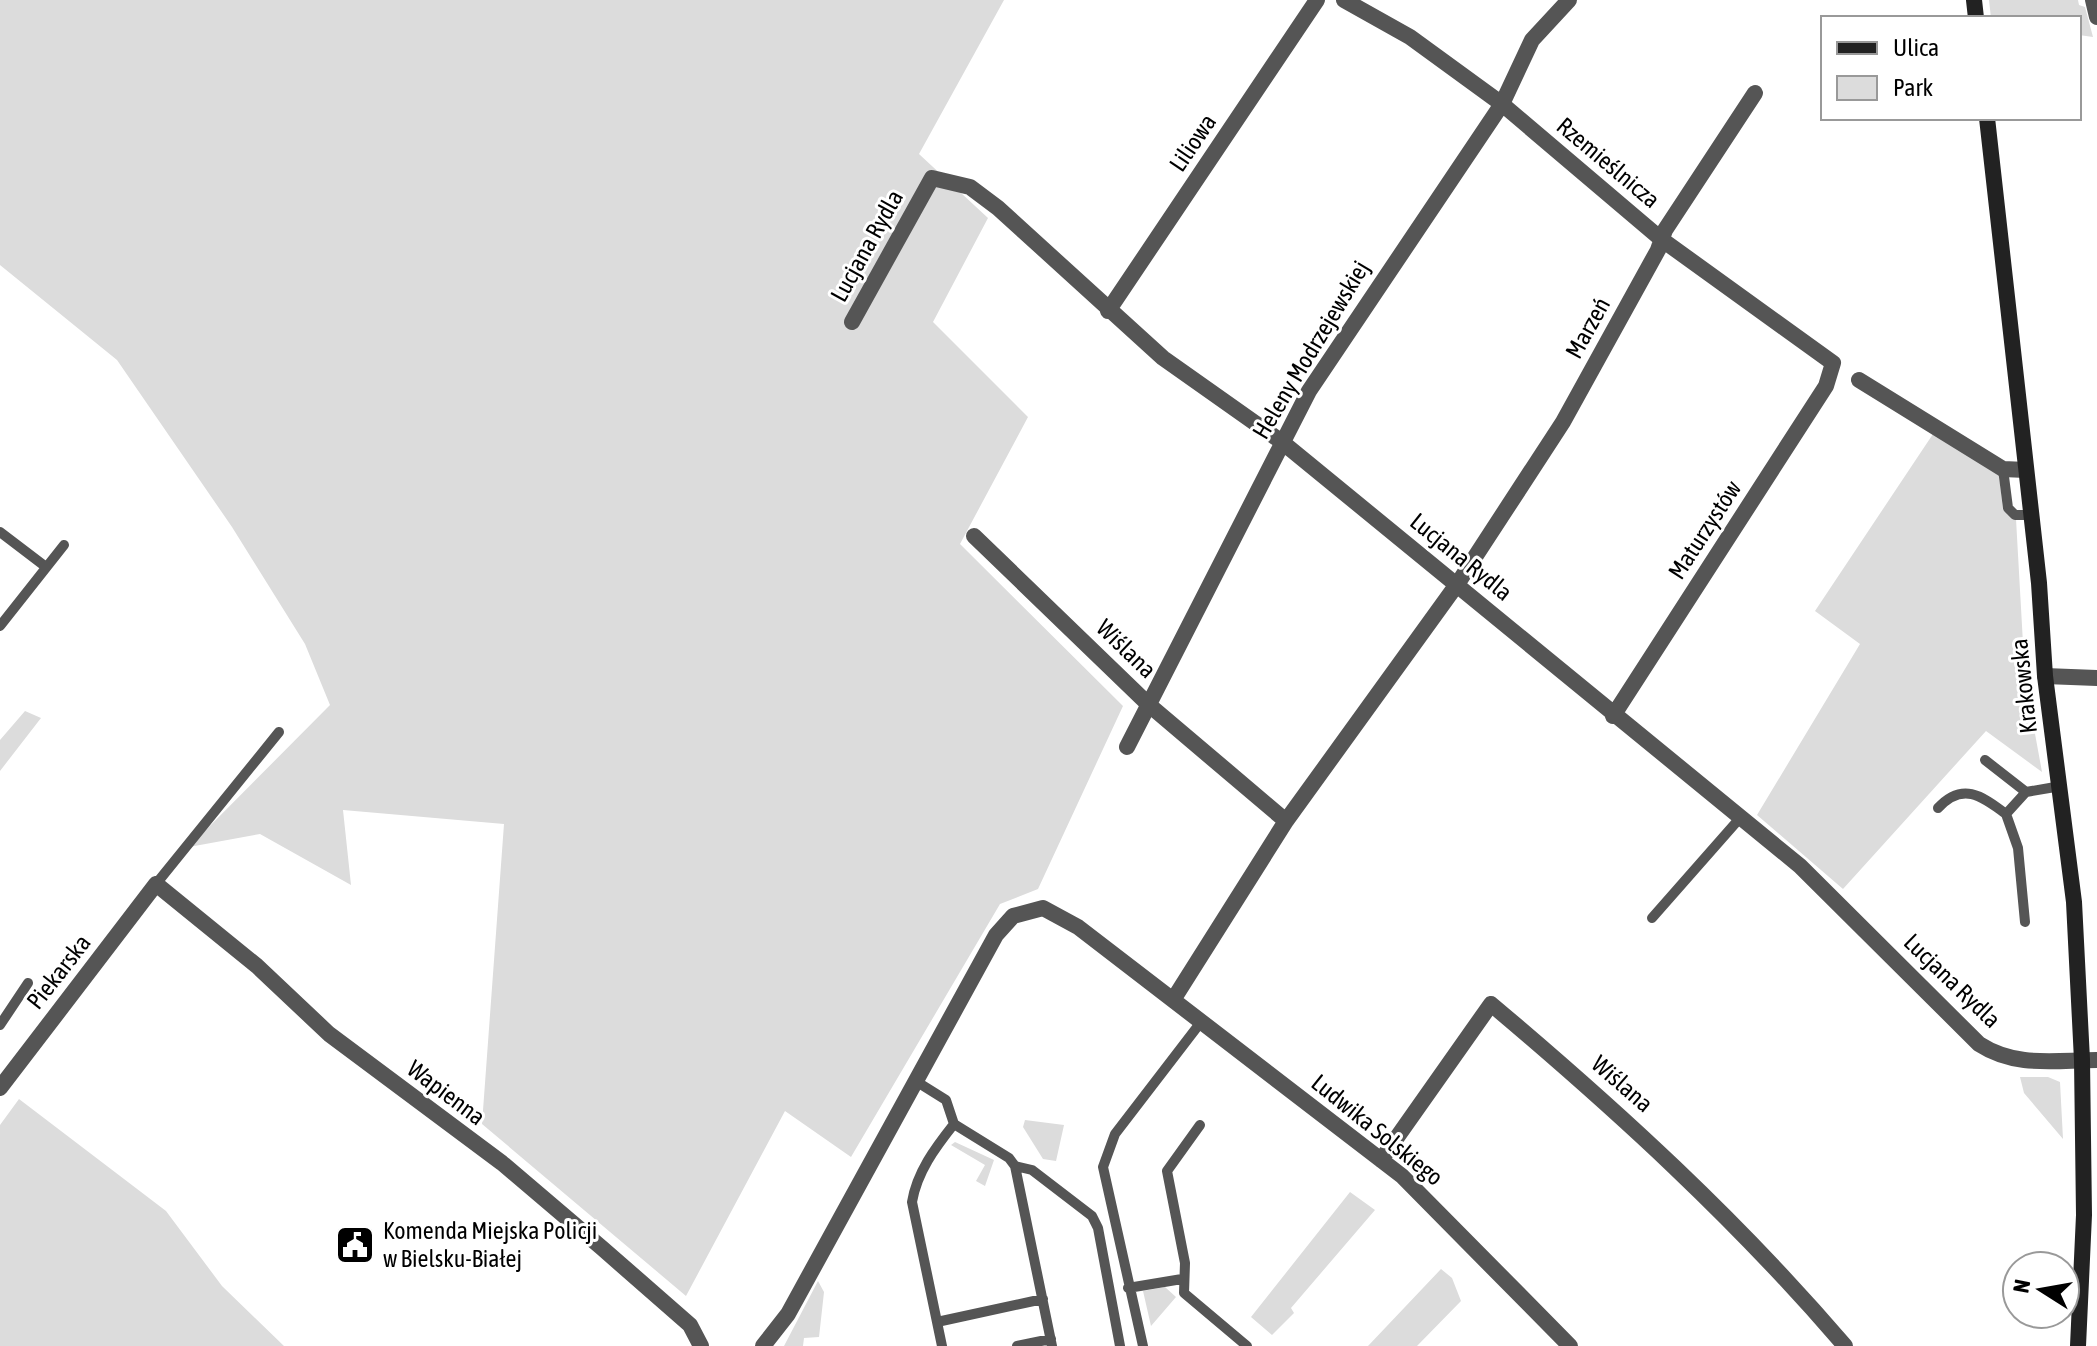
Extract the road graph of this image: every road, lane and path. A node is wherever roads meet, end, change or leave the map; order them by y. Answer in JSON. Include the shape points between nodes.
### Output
{"nodes":[{"id":1,"x":1317,"y":0,"type":"edge"},
{"id":2,"x":1344,"y":0,"type":"edge"},
{"id":3,"x":1569,"y":0,"type":"edge"},
{"id":4,"x":2093,"y":0,"type":"edge"},
{"id":5,"x":2097,"y":17,"type":"edge"},
{"id":6,"x":1755,"y":93,"type":"dead end"},
{"id":7,"x":1502,"y":104,"type":"junction"},
{"id":8,"x":1987,"y":120,"type":"edge"},
{"id":9,"x":1661,"y":239,"type":"junction"},
{"id":10,"x":1108,"y":311,"type":"junction"},
{"id":11,"x":852,"y":322,"type":"dead end"},
{"id":12,"x":1834,"y":369,"type":"joint"},
{"id":13,"x":1859,"y":380,"type":"dead end"},
{"id":14,"x":1282,"y":442,"type":"junction"},
{"id":15,"x":2003,"y":469,"type":"junction"},
{"id":16,"x":2026,"y":470,"type":"junction"},
{"id":17,"x":2031,"y":515,"type":"junction"},
{"id":18,"x":0,"y":532,"type":"edge"},
{"id":19,"x":974,"y":536,"type":"dead end"},
{"id":20,"x":64,"y":545,"type":"dead end"},
{"id":21,"x":46,"y":567,"type":"junction"},
{"id":22,"x":1458,"y":583,"type":"junction"},
{"id":23,"x":0,"y":626,"type":"edge"},
{"id":24,"x":2045,"y":676,"type":"junction"},
{"id":25,"x":2097,"y":678,"type":"edge"},
{"id":26,"x":1148,"y":704,"type":"junction"},
{"id":27,"x":1613,"y":716,"type":"junction"},
{"id":28,"x":279,"y":732,"type":"dead end"},
{"id":29,"x":1127,"y":747,"type":"dead end"},
{"id":30,"x":1985,"y":760,"type":"dead end"},
{"id":31,"x":2061,"y":786,"type":"junction"},
{"id":32,"x":2026,"y":792,"type":"junction"},
{"id":33,"x":1938,"y":808,"type":"dead end"},
{"id":34,"x":2006,"y":814,"type":"junction"},
{"id":35,"x":1740,"y":818,"type":"junction"},
{"id":36,"x":1286,"y":821,"type":"junction"},
{"id":37,"x":156,"y":884,"type":"junction"},
{"id":38,"x":1652,"y":918,"type":"dead end"},
{"id":39,"x":2025,"y":922,"type":"dead end"},
{"id":40,"x":28,"y":983,"type":"dead end"},
{"id":41,"x":1173,"y":1000,"type":"junction"},
{"id":42,"x":1201,"y":1022,"type":"junction"},
{"id":43,"x":0,"y":1025,"type":"edge"},
{"id":44,"x":2089,"y":1060,"type":"edge"},
{"id":45,"x":914,"y":1080,"type":"junction"},
{"id":46,"x":0,"y":1088,"type":"edge"},
{"id":47,"x":954,"y":1124,"type":"junction"},
{"id":48,"x":1200,"y":1125,"type":"dead end"},
{"id":49,"x":1381,"y":1160,"type":"junction"},
{"id":50,"x":1015,"y":1166,"type":"junction"},
{"id":51,"x":1182,"y":1279,"type":"junction"},
{"id":52,"x":1128,"y":1288,"type":"junction"},
{"id":53,"x":1043,"y":1299,"type":"junction"},
{"id":54,"x":937,"y":1322,"type":"junction"},
{"id":55,"x":1052,"y":1342,"type":"edge"},
{"id":56,"x":701,"y":1346,"type":"edge"},
{"id":57,"x":763,"y":1346,"type":"edge"},
{"id":58,"x":942,"y":1346,"type":"edge"},
{"id":59,"x":1017,"y":1346,"type":"edge"},
{"id":60,"x":1120,"y":1346,"type":"edge"},
{"id":61,"x":1143,"y":1346,"type":"edge"},
{"id":62,"x":1247,"y":1346,"type":"edge"},
{"id":63,"x":1570,"y":1346,"type":"edge"},
{"id":64,"x":1845,"y":1346,"type":"edge"},
{"id":65,"x":2078,"y":1346,"type":"edge"}],
"edges":[{"from":1,"to":10,"type":"street","name":"Liliowa"},
{"from":2,"to":7,"type":"street","name":"Rzemieślnicza","via":[[1410,37]]},
{"from":3,"to":7,"type":"street","name":"Heleny Modrzejewskiej","via":[[1532,40]]},
{"from":4,"to":5,"type":"street"},
{"from":6,"to":9,"type":"street","name":"Marzeń"},
{"from":7,"to":9,"type":"street","name":"Rzemieślnicza"},
{"from":7,"to":14,"type":"street","name":"Heleny Modrzejewskiej","via":[[1345,333]]},
{"from":8,"to":16,"type":"main road","name":"Krakowska"},
{"from":9,"to":12,"type":"street","name":"Rzemieślnicza","via":[[1828,358]]},
{"from":9,"to":22,"type":"street","name":"Marzeń","via":[[1563,422]]},
{"from":10,"to":11,"type":"street","name":"Lucjana Rydla","via":[[998,208],[970,187],[932,178]]},
{"from":10,"to":14,"type":"street","name":"Lucjana Rydla","via":[[1163,358]]},
{"from":12,"to":27,"type":"street","name":"Maturzystów"},
{"from":13,"to":15,"type":"street"},
{"from":14,"to":22,"type":"street","name":"Lucjana Rydla"},
{"from":14,"to":26,"type":"street","name":"Heleny Modrzejewskiej"},
{"from":15,"to":16,"type":"street"},
{"from":15,"to":17,"type":"lane","via":[[2008,508],[2015,515]]},
{"from":16,"to":17,"type":"main road","name":"Krakowska"},
{"from":17,"to":24,"type":"main road","name":"Krakowska"},
{"from":18,"to":21,"type":"lane"},
{"from":19,"to":26,"type":"street","name":"Wiślana"},
{"from":20,"to":21,"type":"lane"},
{"from":21,"to":23,"type":"lane"},
{"from":22,"to":27,"type":"street","name":"Lucjana Rydla"},
{"from":22,"to":36,"type":"street"},
{"from":24,"to":25,"type":"street"},
{"from":24,"to":31,"type":"main road","name":"Krakowska"},
{"from":26,"to":29,"type":"street","name":"Heleny Modrzejewskiej"},
{"from":26,"to":36,"type":"street","name":"Wiślana"},
{"from":27,"to":35,"type":"street","name":"Lucjana Rydla"},
{"from":28,"to":37,"type":"lane"},
{"from":30,"to":32,"type":"lane"},
{"from":31,"to":32,"type":"lane"},
{"from":31,"to":44,"type":"main road","name":"Krakowska"},
{"from":32,"to":34,"type":"lane"},
{"from":33,"to":34,"type":"lane","via":[[1958,792],[1980,797]]},
{"from":34,"to":39,"type":"lane","via":[[2018,848]]},
{"from":35,"to":38,"type":"lane"},
{"from":35,"to":44,"type":"street","name":"Lucjana Rydla","via":[[1800,866],[1979,1044],[1996,1055],[2026,1062]]},
{"from":36,"to":41,"type":"street"},
{"from":37,"to":46,"type":"street","name":"Piekarska"},
{"from":37,"to":56,"type":"street","name":"Wapienna","via":[[257,966],[329,1034],[502,1163],[690,1325]]},
{"from":40,"to":43,"type":"lane"},
{"from":41,"to":42,"type":"street","name":"Ludwika Solskiego"},
{"from":41,"to":45,"type":"street","name":"Ludwika Solskiego","via":[[1057,914],[1043,908],[1027,910],[1013,916],[996,935]]},
{"from":42,"to":49,"type":"street","name":"Ludwika Solskiego"},
{"from":42,"to":52,"type":"lane","via":[[1106,1151],[1103,1167]]},
{"from":44,"to":65,"type":"main road","name":"Krakowska"},
{"from":45,"to":47,"type":"lane","via":[[946,1100]]},
{"from":45,"to":57,"type":"street","via":[[788,1314]]},
{"from":47,"to":50,"type":"lane"},
{"from":47,"to":54,"type":"lane","via":[[928,1160],[912,1202]]},
{"from":48,"to":51,"type":"lane","via":[[1167,1171],[1185,1263]]},
{"from":49,"to":63,"type":"street","name":"Ludwika Solskiego"},
{"from":49,"to":64,"type":"street","name":"Wiślana","via":[[1491,1004],[1624,1116],[1780,1270]]},
{"from":50,"to":53,"type":"lane"},
{"from":50,"to":60,"type":"lane","via":[[1032,1170],[1092,1216]]},
{"from":51,"to":52,"type":"lane"},
{"from":51,"to":62,"type":"lane","via":[[1184,1293]]},
{"from":52,"to":61,"type":"lane"},
{"from":53,"to":54,"type":"lane"},
{"from":53,"to":55,"type":"lane"},
{"from":54,"to":58,"type":"lane"},
{"from":55,"to":59,"type":"lane"}]}
